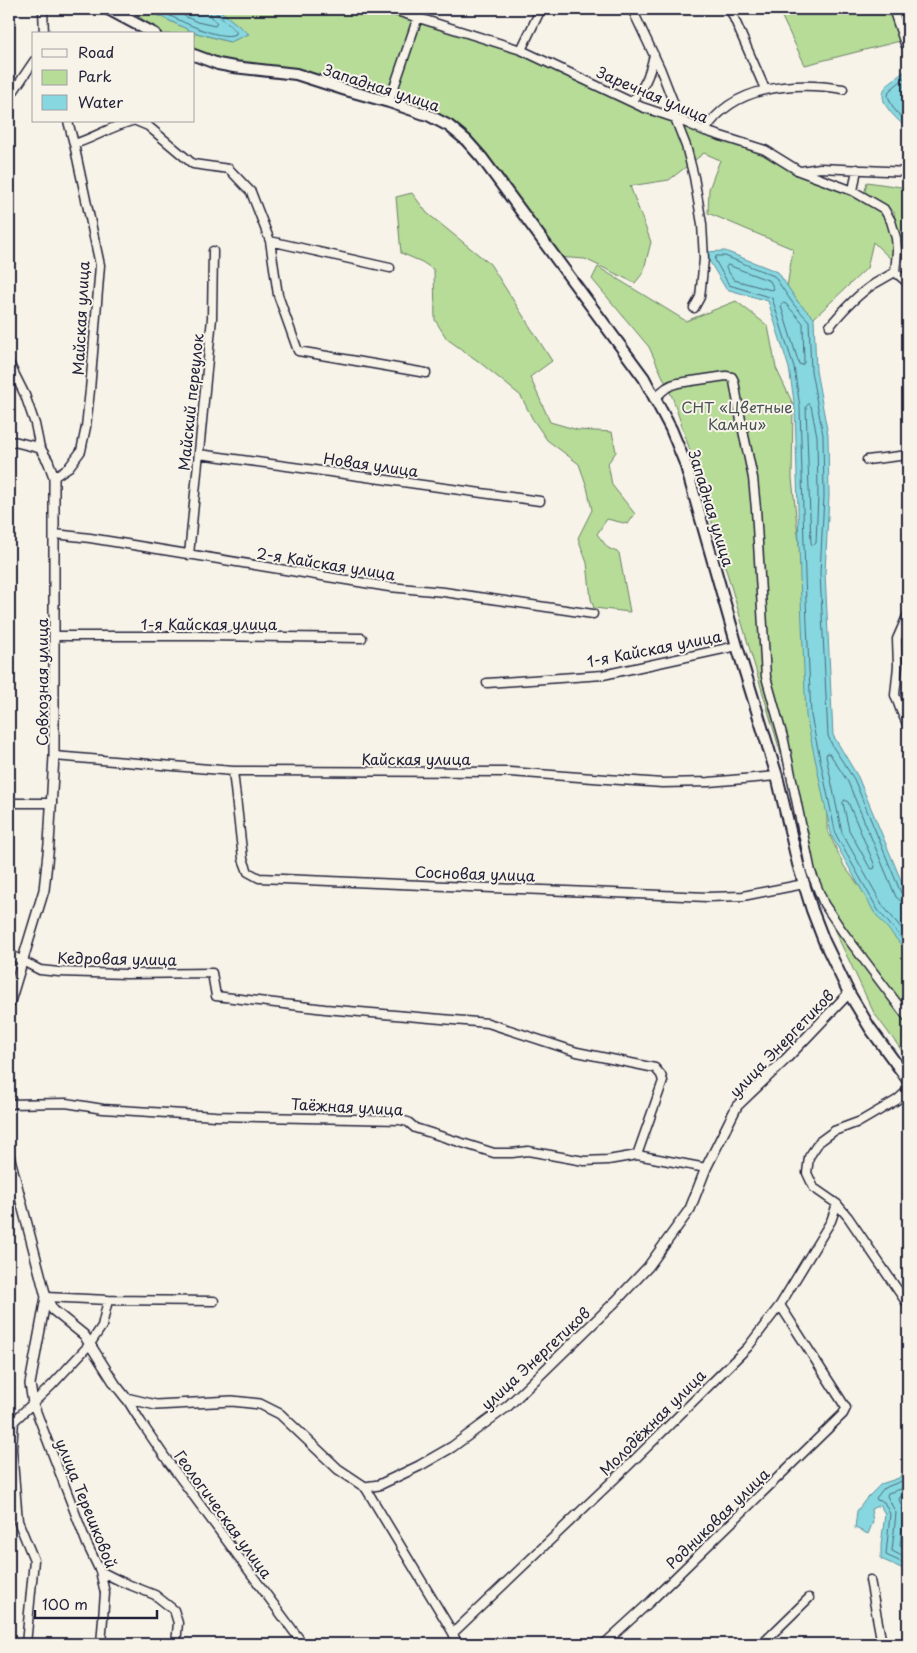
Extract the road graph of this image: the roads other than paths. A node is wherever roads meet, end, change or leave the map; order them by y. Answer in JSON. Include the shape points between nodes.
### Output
{"nodes":[{"id":1,"x":43,"y":9,"type":"edge"},
{"id":2,"x":108,"y":9,"type":"edge"},
{"id":3,"x":390,"y":9,"type":"edge"},
{"id":4,"x":540,"y":9,"type":"edge"},
{"id":5,"x":632,"y":9,"type":"edge"},
{"id":6,"x":730,"y":9,"type":"edge"},
{"id":7,"x":893,"y":9,"type":"edge"},
{"id":8,"x":418,"y":17,"type":"junction"},
{"id":9,"x":44,"y":32,"type":"edge"},
{"id":10,"x":151,"y":32,"type":"edge"},
{"id":11,"x":908,"y":44,"type":"edge"},
{"id":12,"x":522,"y":50,"type":"junction"},
{"id":13,"x":195,"y":55,"type":"edge"},
{"id":14,"x":654,"y":55,"type":"junction"},
{"id":15,"x":32,"y":64,"type":"edge"},
{"id":16,"x":765,"y":89,"type":"junction"},
{"id":17,"x":843,"y":89,"type":"dead end"},
{"id":18,"x":9,"y":98,"type":"edge"},
{"id":19,"x":389,"y":102,"type":"junction"},
{"id":20,"x":632,"y":102,"type":"junction"},
{"id":21,"x":675,"y":118,"type":"junction"},
{"id":22,"x":68,"y":122,"type":"edge"},
{"id":23,"x":128,"y":122,"type":"edge"},
{"id":24,"x":138,"y":122,"type":"edge"},
{"id":25,"x":705,"y":131,"type":"junction"},
{"id":26,"x":74,"y":144,"type":"junction"},
{"id":27,"x":856,"y":169,"type":"junction"},
{"id":28,"x":799,"y":172,"type":"junction"},
{"id":29,"x":908,"y":172,"type":"edge"},
{"id":30,"x":853,"y":191,"type":"junction"},
{"id":31,"x":270,"y":241,"type":"junction"},
{"id":32,"x":213,"y":251,"type":"dead end"},
{"id":33,"x":390,"y":268,"type":"dead end"},
{"id":34,"x":895,"y":272,"type":"junction"},
{"id":35,"x":908,"y":283,"type":"edge"},
{"id":36,"x":694,"y":308,"type":"dead end"},
{"id":37,"x":830,"y":326,"type":"dead end"},
{"id":38,"x":9,"y":363,"type":"edge"},
{"id":39,"x":426,"y":374,"type":"dead end"},
{"id":40,"x":656,"y":398,"type":"junction"},
{"id":41,"x":9,"y":442,"type":"edge"},
{"id":42,"x":40,"y":448,"type":"junction"},
{"id":43,"x":199,"y":454,"type":"junction"},
{"id":44,"x":908,"y":455,"type":"edge"},
{"id":45,"x":867,"y":460,"type":"dead end"},
{"id":46,"x":54,"y":478,"type":"junction"},
{"id":47,"x":540,"y":502,"type":"dead end"},
{"id":48,"x":55,"y":534,"type":"junction"},
{"id":49,"x":189,"y":554,"type":"junction"},
{"id":50,"x":593,"y":614,"type":"dead end"},
{"id":51,"x":908,"y":614,"type":"edge"},
{"id":52,"x":55,"y":636,"type":"junction"},
{"id":53,"x":362,"y":638,"type":"dead end"},
{"id":54,"x":737,"y":646,"type":"junction"},
{"id":55,"x":487,"y":683,"type":"dead end"},
{"id":56,"x":908,"y":726,"type":"edge"},
{"id":57,"x":54,"y":756,"type":"junction"},
{"id":58,"x":233,"y":771,"type":"junction"},
{"id":59,"x":777,"y":776,"type":"junction"},
{"id":60,"x":9,"y":803,"type":"edge"},
{"id":61,"x":52,"y":803,"type":"junction"},
{"id":62,"x":804,"y":884,"type":"junction"},
{"id":63,"x":9,"y":954,"type":"edge"},
{"id":64,"x":23,"y":962,"type":"junction"},
{"id":65,"x":849,"y":994,"type":"junction"},
{"id":66,"x":9,"y":1005,"type":"edge"},
{"id":67,"x":908,"y":1018,"type":"edge"},
{"id":68,"x":908,"y":1080,"type":"edge"},
{"id":69,"x":908,"y":1090,"type":"edge"},
{"id":70,"x":9,"y":1104,"type":"edge"},
{"id":71,"x":9,"y":1155,"type":"edge"},
{"id":72,"x":637,"y":1155,"type":"junction"},
{"id":73,"x":706,"y":1168,"type":"junction"},
{"id":74,"x":837,"y":1204,"type":"junction"},
{"id":75,"x":46,"y":1297,"type":"junction"},
{"id":76,"x":108,"y":1300,"type":"junction"},
{"id":77,"x":214,"y":1301,"type":"dead end"},
{"id":78,"x":780,"y":1305,"type":"junction"},
{"id":79,"x":908,"y":1305,"type":"edge"},
{"id":80,"x":90,"y":1344,"type":"junction"},
{"id":81,"x":126,"y":1398,"type":"junction"},
{"id":82,"x":33,"y":1403,"type":"junction"},
{"id":83,"x":11,"y":1421,"type":"edge"},
{"id":84,"x":365,"y":1487,"type":"junction"},
{"id":85,"x":9,"y":1521,"type":"edge"},
{"id":86,"x":18,"y":1521,"type":"junction"},
{"id":87,"x":100,"y":1571,"type":"junction"},
{"id":88,"x":870,"y":1580,"type":"dead end"},
{"id":89,"x":809,"y":1598,"type":"dead end"},
{"id":90,"x":453,"y":1633,"type":"junction"},
{"id":91,"x":26,"y":1644,"type":"edge"},
{"id":92,"x":101,"y":1644,"type":"edge"},
{"id":93,"x":176,"y":1644,"type":"edge"},
{"id":94,"x":303,"y":1644,"type":"edge"},
{"id":95,"x":457,"y":1644,"type":"edge"},
{"id":96,"x":604,"y":1644,"type":"edge"},
{"id":97,"x":762,"y":1644,"type":"edge"},
{"id":98,"x":882,"y":1644,"type":"edge"}],
"edges":[{"from":1,"to":9,"type":"street"},
{"from":2,"to":10,"type":"main road"},
{"from":3,"to":8,"type":"street","name":"Заречная улица"},
{"from":4,"to":12,"type":"street"},
{"from":5,"to":14,"type":"street"},
{"from":6,"to":16,"type":"street"},
{"from":7,"to":11,"type":"street","via":[[905,44]]},
{"from":8,"to":12,"type":"street","name":"Заречная улица"},
{"from":8,"to":19,"type":"street"},
{"from":12,"to":20,"type":"street","name":"Заречная улица"},
{"from":13,"to":19,"type":"main road","name":"Западная улица","via":[[234,67],[296,74]]},
{"from":14,"to":20,"type":"street","via":[[644,86]]},
{"from":14,"to":21,"type":"street","via":[[674,104]]},
{"from":15,"to":18,"type":"street"},
{"from":16,"to":17,"type":"street","via":[[824,86]]},
{"from":16,"to":25,"type":"street","via":[[728,107],[711,121]]},
{"from":19,"to":40,"type":"main road","name":"Западная улица","via":[[443,122],[466,140]]},
{"from":20,"to":21,"type":"street","name":"Заречная улица"},
{"from":21,"to":25,"type":"street","name":"Заречная улица"},
{"from":21,"to":36,"type":"street","via":[[694,177],[702,224],[703,280]]},
{"from":22,"to":26,"type":"street","name":"Майская улица"},
{"from":23,"to":26,"type":"street"},
{"from":24,"to":31,"type":"street","via":[[148,126],[193,164],[229,169],[251,192]]},
{"from":25,"to":28,"type":"street","name":"Заречная улица","via":[[765,150]]},
{"from":26,"to":46,"type":"street","name":"Майская улица","via":[[100,265],[90,390],[81,451],[69,467]]},
{"from":27,"to":28,"type":"street","via":[[820,168]]},
{"from":27,"to":29,"type":"street"},
{"from":27,"to":30,"type":"street"},
{"from":28,"to":30,"type":"street","name":"Заречная улица"},
{"from":30,"to":34,"type":"street","name":"Заречная улица","via":[[884,210],[890,221],[896,238]]},
{"from":31,"to":33,"type":"street"},
{"from":31,"to":39,"type":"street","via":[[278,295],[298,351]]},
{"from":32,"to":43,"type":"street","name":"Майский переулок","via":[[212,318]]},
{"from":34,"to":35,"type":"street"},
{"from":34,"to":37,"type":"street","via":[[852,301]]},
{"from":38,"to":42,"type":"street","name":"Совхозная улица","via":[[25,395]]},
{"from":40,"to":54,"type":"main road","name":"Западная улица","via":[[685,464]]},
{"from":40,"to":67,"type":"street","via":[[671,384],[726,376],[734,381],[756,501],[766,678],[784,741],[811,872],[824,904]]},
{"from":41,"to":42,"type":"street"},
{"from":42,"to":46,"type":"street","name":"Совхозная улица"},
{"from":43,"to":47,"type":"street","name":"Новая улица"},
{"from":43,"to":49,"type":"street","name":"Майский переулок"},
{"from":44,"to":45,"type":"street"},
{"from":46,"to":48,"type":"street","name":"Совхозная улица"},
{"from":48,"to":49,"type":"street","name":"2-я Кайская улица"},
{"from":48,"to":52,"type":"street","name":"Совхозная улица"},
{"from":49,"to":50,"type":"street","name":"2-я Кайская улица","via":[[389,587]]},
{"from":51,"to":56,"type":"street","via":[[896,639],[896,695]]},
{"from":52,"to":53,"type":"street","name":"1-я Кайская улица"},
{"from":52,"to":57,"type":"street","name":"Совхозная улица"},
{"from":54,"to":55,"type":"street","name":"1-я Кайская улица","via":[[604,675]]},
{"from":54,"to":59,"type":"main road","name":"Западная улица"},
{"from":57,"to":58,"type":"street","name":"Кайская улица"},
{"from":57,"to":61,"type":"street","name":"Совхозная улица"},
{"from":58,"to":59,"type":"street","name":"Кайская улица","via":[[510,772],[662,783]]},
{"from":58,"to":62,"type":"street","name":"Сосновая улица","via":[[243,859],[248,872],[259,878],[707,897],[742,896]]},
{"from":59,"to":62,"type":"main road","name":"Западная улица"},
{"from":60,"to":61,"type":"street"},
{"from":61,"to":64,"type":"street","name":"Совхозная улица","via":[[44,890]]},
{"from":62,"to":65,"type":"main road","name":"Западная улица","via":[[824,941]]},
{"from":63,"to":64,"type":"street","name":"Кедровая улица"},
{"from":64,"to":66,"type":"street","name":"Совхозная улица"},
{"from":64,"to":72,"type":"street","name":"Кедровая улица","via":[[40,970],[59,972],[212,973],[216,996],[488,1024],[578,1052],[655,1068],[663,1081]]},
{"from":65,"to":68,"type":"main road","name":"Западная улица"},
{"from":65,"to":73,"type":"street","name":"улица Энергетиков","via":[[737,1106]]},
{"from":69,"to":74,"type":"street","via":[[861,1121],[834,1131],[819,1142],[809,1157],[807,1173],[814,1188]]},
{"from":70,"to":72,"type":"street","name":"Таёжная улица","via":[[66,1103],[103,1109],[215,1116],[400,1120],[494,1152],[528,1151],[584,1161]]},
{"from":71,"to":75,"type":"street"},
{"from":72,"to":73,"type":"street","name":"Таёжная улица"},
{"from":73,"to":84,"type":"street","name":"улица Энергетиков","via":[[690,1208],[648,1267],[508,1406],[452,1447],[419,1466],[379,1485]]},
{"from":74,"to":78,"type":"street","name":"Молодёжная улица"},
{"from":74,"to":79,"type":"street"},
{"from":75,"to":76,"type":"street"},
{"from":75,"to":80,"type":"street","via":[[53,1310],[84,1335]]},
{"from":75,"to":82,"type":"street","via":[[30,1384]]},
{"from":76,"to":77,"type":"street"},
{"from":76,"to":80,"type":"street","via":[[102,1326]]},
{"from":78,"to":90,"type":"street","name":"Молодёжная улица","via":[[748,1347]]},
{"from":78,"to":96,"type":"street","name":"Родниковая улица","via":[[846,1408],[843,1414]]},
{"from":80,"to":81,"type":"street"},
{"from":80,"to":82,"type":"street"},
{"from":81,"to":84,"type":"street","via":[[156,1405],[232,1401],[260,1404],[280,1414],[338,1469]]},
{"from":81,"to":94,"type":"street","name":"Геологическая улица"},
{"from":82,"to":83,"type":"street"},
{"from":82,"to":87,"type":"street","name":"улица Терешковой"},
{"from":83,"to":86,"type":"street"},
{"from":84,"to":90,"type":"street"},
{"from":85,"to":86,"type":"street"},
{"from":86,"to":91,"type":"street","via":[[34,1560]]},
{"from":87,"to":92,"type":"street","name":"улица Терешковой","via":[[105,1592]]},
{"from":87,"to":93,"type":"street","via":[[156,1595],[174,1610],[178,1623]]},
{"from":88,"to":98,"type":"street"},
{"from":89,"to":97,"type":"street"},
{"from":90,"to":95,"type":"street"}]}
